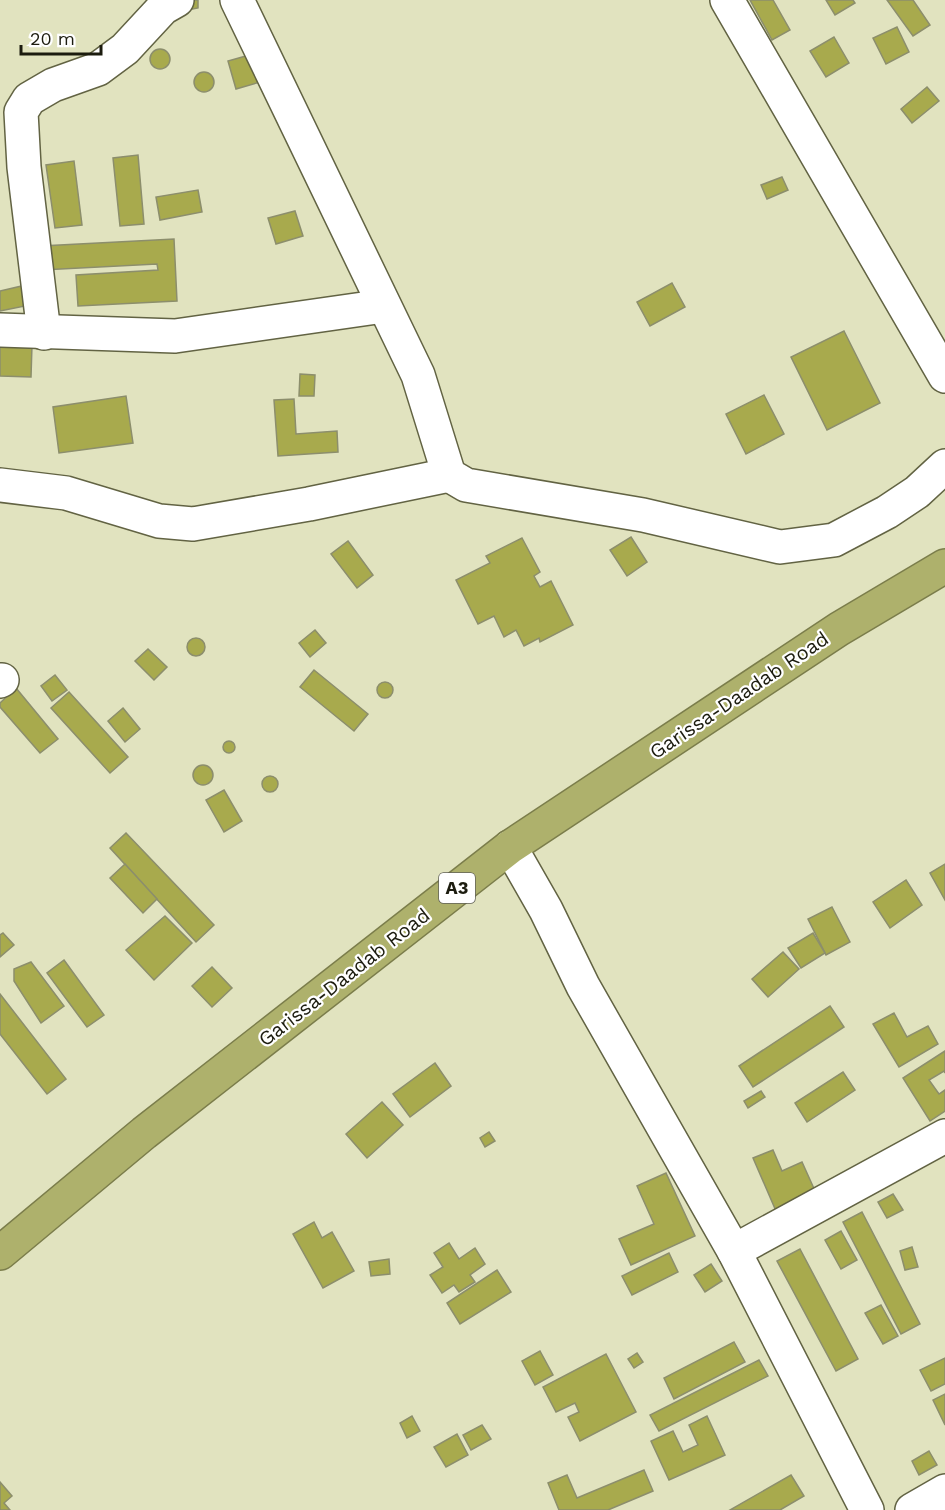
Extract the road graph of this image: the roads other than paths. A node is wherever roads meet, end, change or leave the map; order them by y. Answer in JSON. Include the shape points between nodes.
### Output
{"nodes":[{"id":1,"x":177,"y":0,"type":"edge"},
{"id":2,"x":237,"y":0,"type":"edge"},
{"id":3,"x":727,"y":0,"type":"edge"},
{"id":4,"x":384,"y":306,"type":"junction"},
{"id":5,"x":0,"y":330,"type":"edge"},
{"id":6,"x":44,"y":333,"type":"junction"},
{"id":7,"x":945,"y":376,"type":"edge"},
{"id":8,"x":945,"y":466,"type":"edge"},
{"id":9,"x":449,"y":475,"type":"junction"},
{"id":10,"x":0,"y":485,"type":"edge"},
{"id":11,"x":945,"y":566,"type":"edge"},
{"id":12,"x":510,"y":847,"type":"junction"},
{"id":13,"x":945,"y":1136,"type":"edge"},
{"id":14,"x":734,"y":1251,"type":"junction"},
{"id":15,"x":0,"y":1253,"type":"edge"},
{"id":16,"x":945,"y":1491,"type":"edge"},
{"id":17,"x":867,"y":1510,"type":"edge"},
{"id":18,"x":912,"y":1510,"type":"edge"}],
"edges":[{"from":1,"to":6,"type":"street","via":[[163,8],[125,49],[98,69],[53,85],[29,99],[21,112]]},
{"from":2,"to":4,"type":"street"},
{"from":3,"to":7,"type":"street"},
{"from":4,"to":6,"type":"street","via":[[175,336]]},
{"from":4,"to":9,"type":"street","via":[[418,375]]},
{"from":5,"to":6,"type":"street"},
{"from":8,"to":9,"type":"street","via":[[917,492],[834,540],[780,547],[643,515],[466,485]]},
{"from":9,"to":10,"type":"street","via":[[193,524],[159,521],[66,493]]},
{"from":11,"to":12,"type":"highway","name":"Garissa-Daadab Road","number":"A3","via":[[839,629]]},
{"from":12,"to":14,"type":"street","via":[[583,986]]},
{"from":12,"to":15,"type":"highway","name":"Garissa-Daadab Road","number":"A3","via":[[144,1133]]},
{"from":13,"to":14,"type":"street"},
{"from":14,"to":17,"type":"street"},
{"from":16,"to":18,"type":"street"}]}
